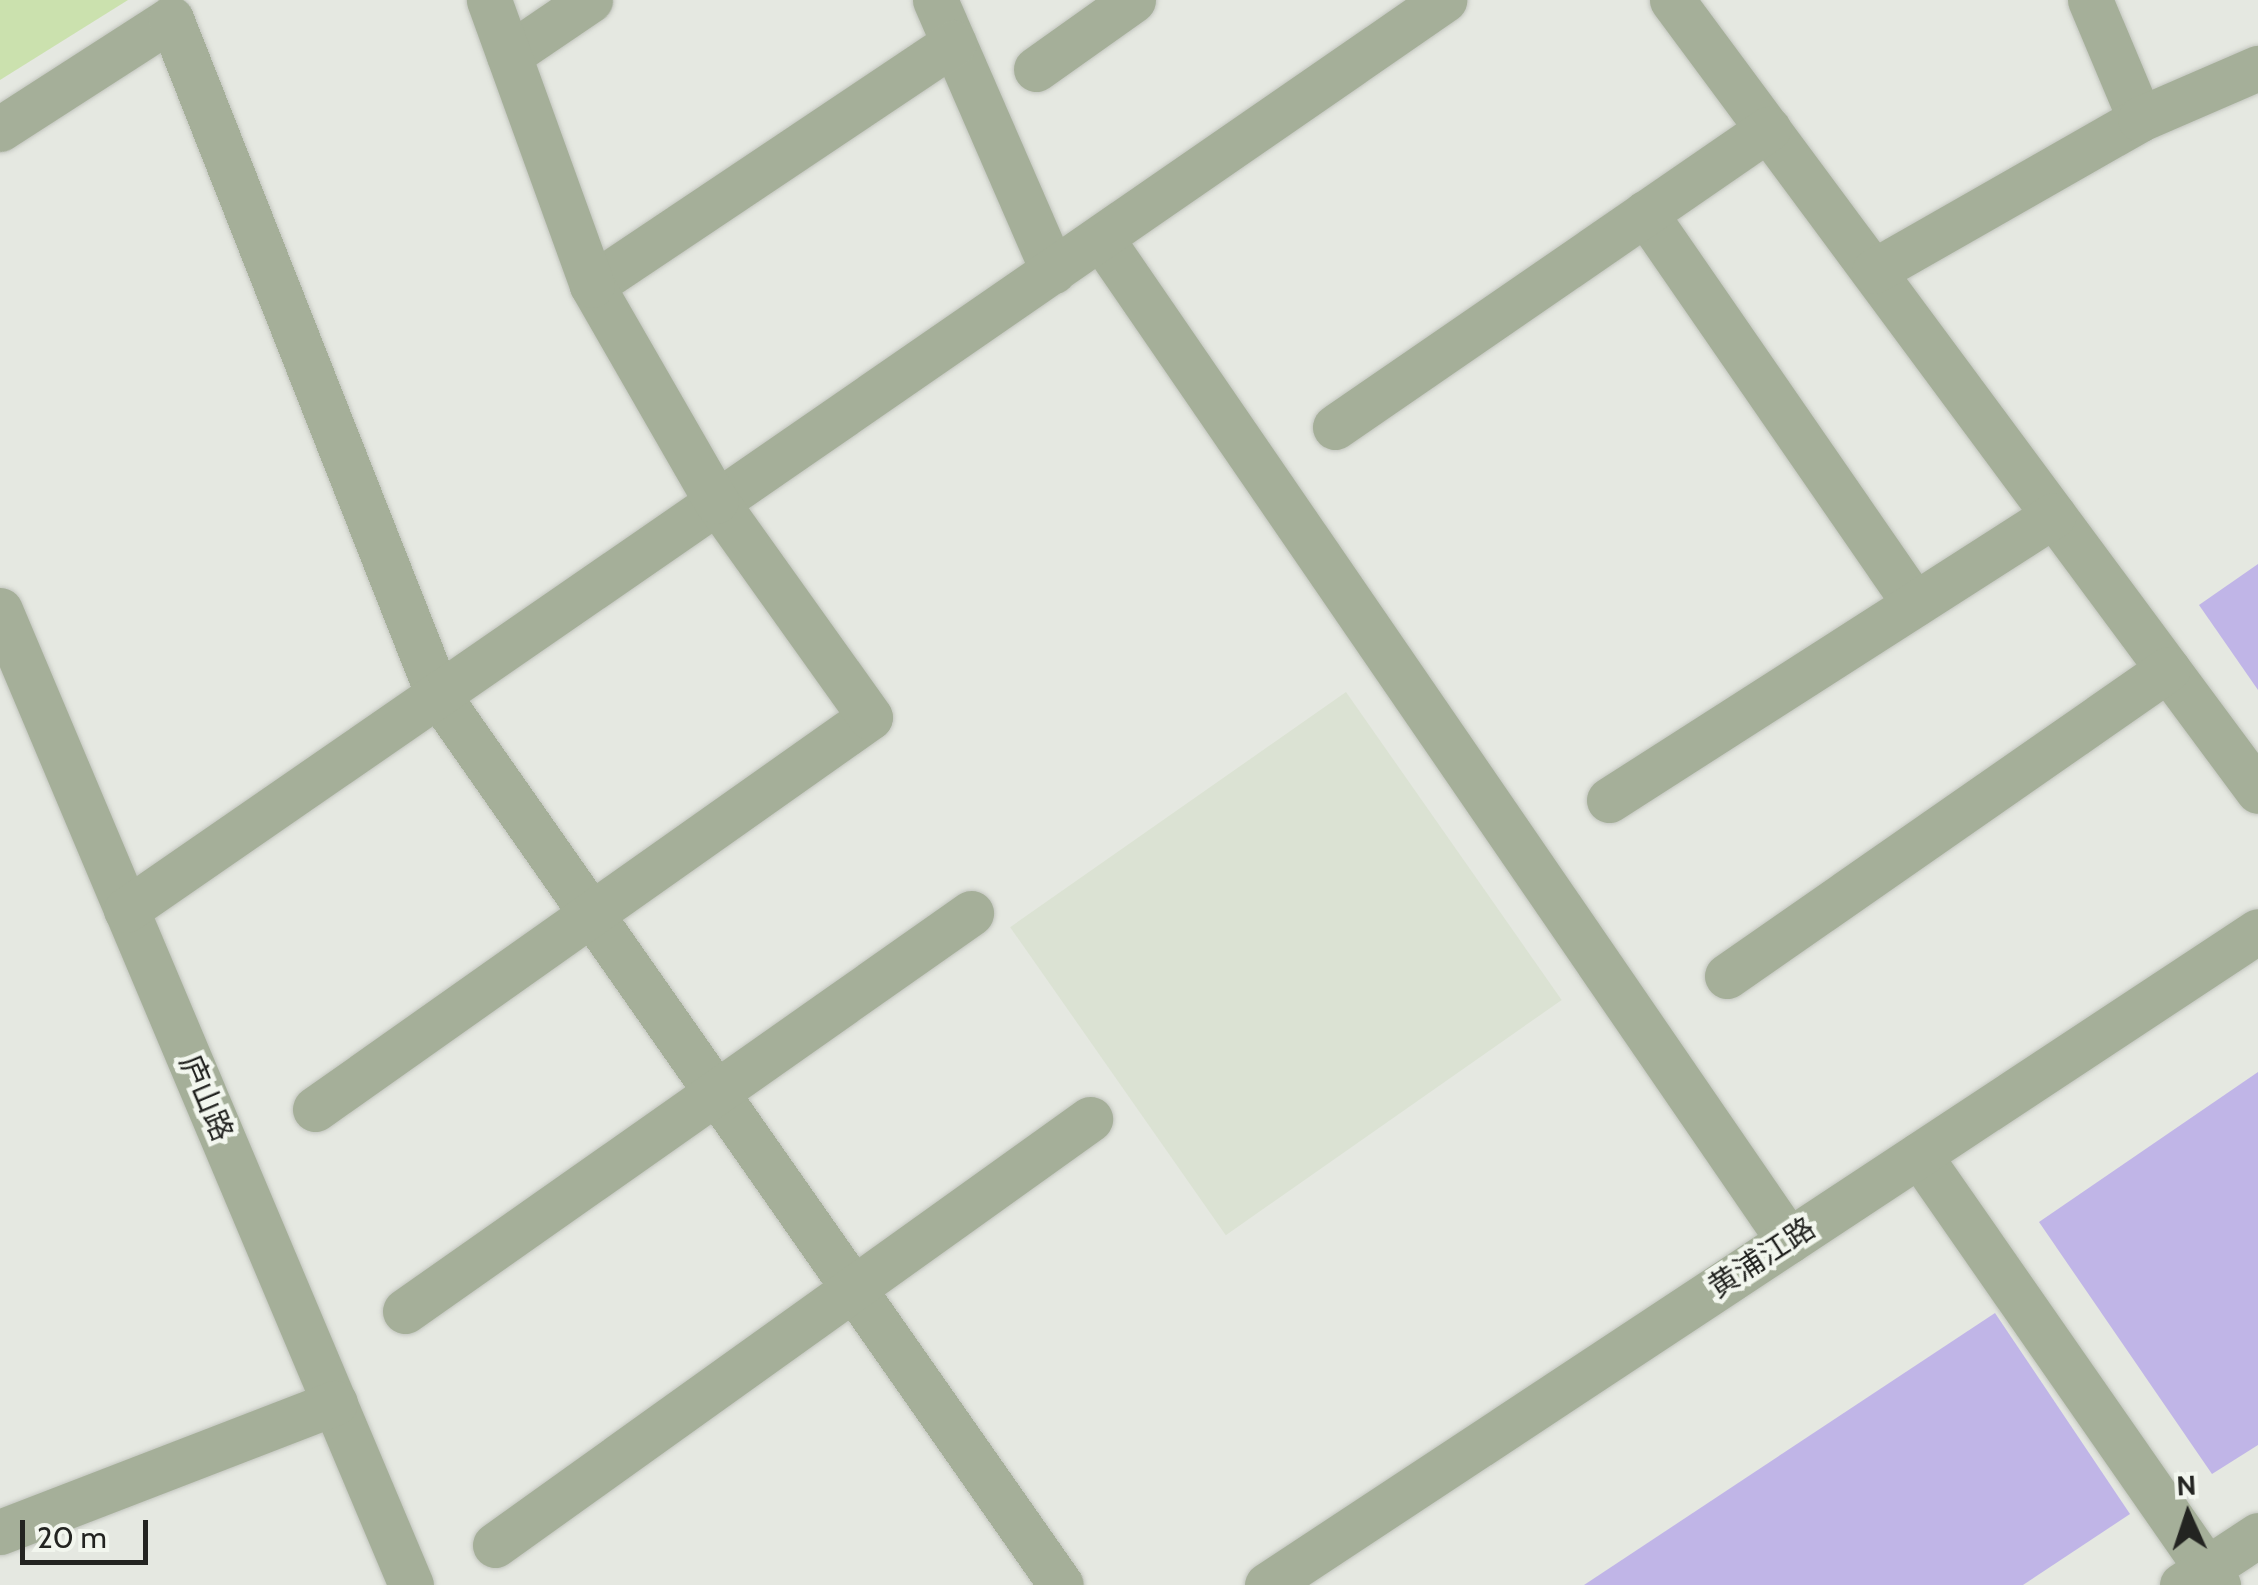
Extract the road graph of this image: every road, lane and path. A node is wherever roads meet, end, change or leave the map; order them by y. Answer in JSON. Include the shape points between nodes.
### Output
{"nodes":[{"id":1,"x":490,"y":0,"type":"edge"},
{"id":2,"x":590,"y":0,"type":"edge"},
{"id":3,"x":935,"y":0,"type":"edge"},
{"id":4,"x":1133,"y":0,"type":"edge"},
{"id":5,"x":1444,"y":0,"type":"edge"},
{"id":6,"x":1672,"y":0,"type":"edge"},
{"id":7,"x":2090,"y":0,"type":"edge"},
{"id":8,"x":954,"y":42,"type":"junction"},
{"id":9,"x":510,"y":55,"type":"junction"},
{"id":10,"x":2258,"y":68,"type":"edge"},
{"id":11,"x":1036,"y":69,"type":"dead end"},
{"id":12,"x":2140,"y":119,"type":"junction"},
{"id":13,"x":0,"y":128,"type":"edge"},
{"id":14,"x":1768,"y":129,"type":"junction"},
{"id":15,"x":1645,"y":213,"type":"junction"},
{"id":16,"x":1101,"y":238,"type":"junction"},
{"id":17,"x":1874,"y":271,"type":"junction"},
{"id":18,"x":1053,"y":272,"type":"junction"},
{"id":19,"x":592,"y":285,"type":"junction"},
{"id":20,"x":1335,"y":427,"type":"dead end"},
{"id":21,"x":716,"y":501,"type":"junction"},
{"id":22,"x":2054,"y":514,"type":"junction"},
{"id":23,"x":1915,"y":604,"type":"junction"},
{"id":24,"x":0,"y":610,"type":"edge"},
{"id":25,"x":2168,"y":668,"type":"junction"},
{"id":26,"x":438,"y":695,"type":"junction"},
{"id":27,"x":2258,"y":791,"type":"edge"},
{"id":28,"x":1609,"y":800,"type":"dead end"},
{"id":29,"x":126,"y":910,"type":"junction"},
{"id":30,"x":971,"y":913,"type":"dead end"},
{"id":31,"x":592,"y":914,"type":"junction"},
{"id":32,"x":2258,"y":932,"type":"edge"},
{"id":33,"x":1728,"y":976,"type":"dead end"},
{"id":34,"x":714,"y":1088,"type":"junction"},
{"id":35,"x":315,"y":1109,"type":"dead end"},
{"id":36,"x":1090,"y":1118,"type":"dead end"},
{"id":37,"x":1919,"y":1155,"type":"junction"},
{"id":38,"x":1789,"y":1240,"type":"junction"},
{"id":39,"x":852,"y":1287,"type":"junction"},
{"id":40,"x":405,"y":1311,"type":"dead end"},
{"id":41,"x":335,"y":1403,"type":"junction"},
{"id":42,"x":0,"y":1532,"type":"edge"},
{"id":43,"x":2258,"y":1535,"type":"edge"},
{"id":44,"x":495,"y":1546,"type":"dead end"},
{"id":45,"x":412,"y":1585,"type":"edge"},
{"id":46,"x":1060,"y":1585,"type":"edge"},
{"id":47,"x":1266,"y":1585,"type":"edge"},
{"id":48,"x":2182,"y":1585,"type":"edge"},
{"id":49,"x":2218,"y":1585,"type":"edge"}],
"edges":[{"from":1,"to":9,"type":"street"},
{"from":2,"to":9,"type":"street"},
{"from":3,"to":8,"type":"street"},
{"from":4,"to":11,"type":"street"},
{"from":5,"to":16,"type":"street"},
{"from":6,"to":14,"type":"street"},
{"from":7,"to":12,"type":"street"},
{"from":8,"to":18,"type":"street"},
{"from":8,"to":19,"type":"street"},
{"from":9,"to":19,"type":"street"},
{"from":10,"to":12,"type":"street"},
{"from":12,"to":17,"type":"street"},
{"from":13,"to":26,"type":"street","via":[[171,19]]},
{"from":14,"to":15,"type":"street"},
{"from":14,"to":17,"type":"street"},
{"from":15,"to":20,"type":"street"},
{"from":15,"to":23,"type":"street"},
{"from":16,"to":18,"type":"street"},
{"from":16,"to":38,"type":"street"},
{"from":17,"to":22,"type":"street"},
{"from":18,"to":21,"type":"street"},
{"from":19,"to":21,"type":"street"},
{"from":21,"to":26,"type":"street"},
{"from":21,"to":31,"type":"street","via":[[870,717]]},
{"from":22,"to":23,"type":"street"},
{"from":22,"to":25,"type":"street"},
{"from":23,"to":28,"type":"street"},
{"from":24,"to":29,"type":"street","name":"庐山路"},
{"from":25,"to":27,"type":"street"},
{"from":25,"to":33,"type":"street"},
{"from":26,"to":29,"type":"street"},
{"from":26,"to":31,"type":"street"},
{"from":29,"to":41,"type":"street","name":"庐山路"},
{"from":30,"to":34,"type":"street"},
{"from":31,"to":34,"type":"street"},
{"from":31,"to":35,"type":"street"},
{"from":32,"to":37,"type":"street","name":"黄浦江路"},
{"from":34,"to":39,"type":"street"},
{"from":34,"to":40,"type":"street"},
{"from":36,"to":39,"type":"street"},
{"from":37,"to":38,"type":"street","name":"黄浦江路"},
{"from":37,"to":49,"type":"street"},
{"from":38,"to":47,"type":"street","name":"黄浦江路"},
{"from":39,"to":44,"type":"street"},
{"from":39,"to":46,"type":"street"},
{"from":41,"to":42,"type":"street"},
{"from":41,"to":45,"type":"street","name":"庐山路"},
{"from":43,"to":48,"type":"street"}]}
